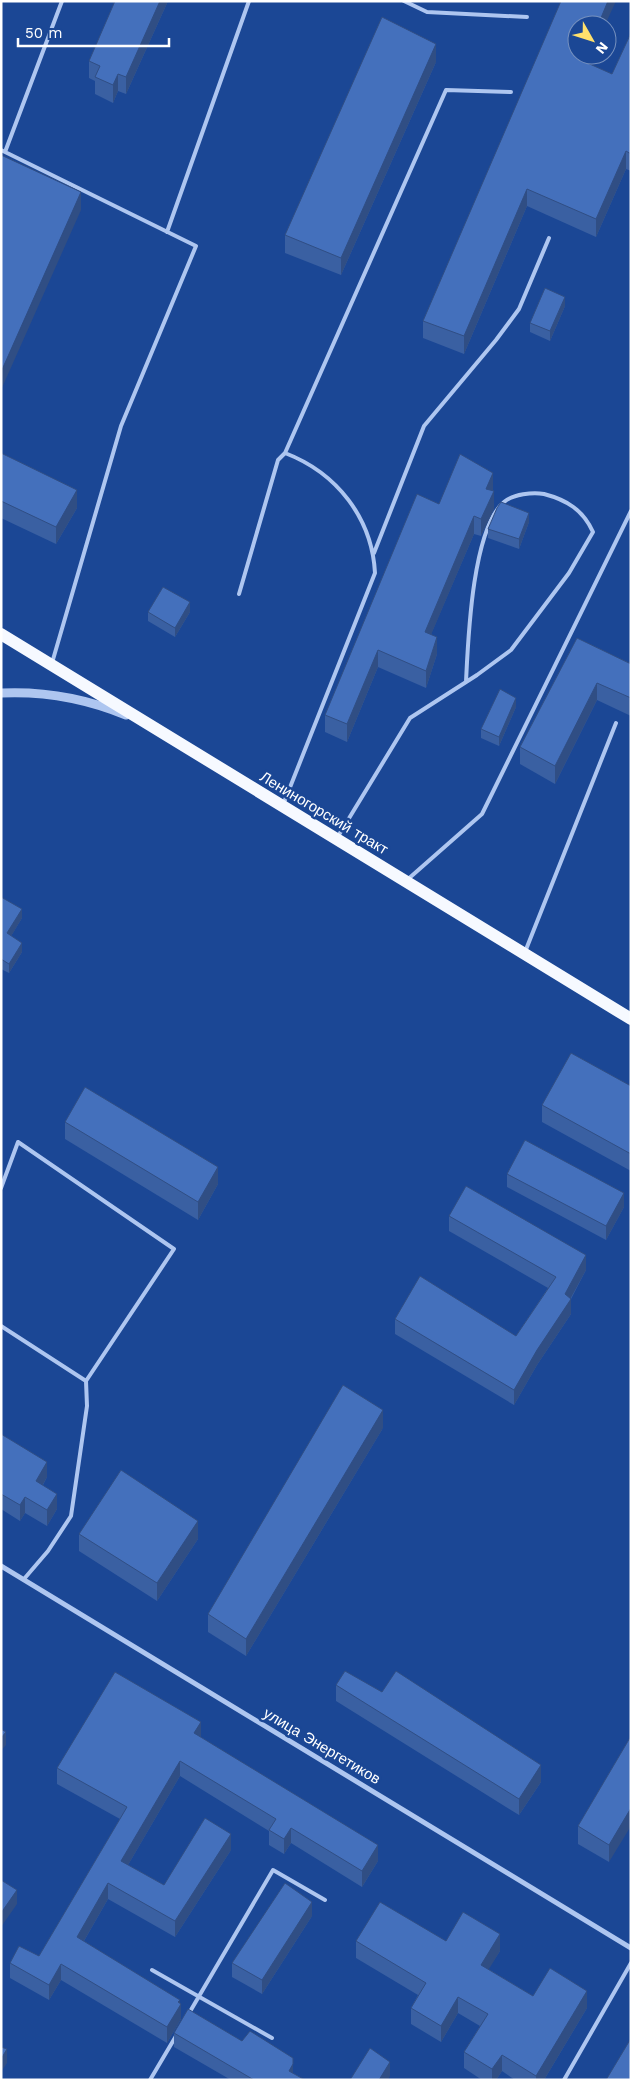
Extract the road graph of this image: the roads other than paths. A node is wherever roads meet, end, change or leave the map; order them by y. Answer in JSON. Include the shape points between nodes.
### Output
{"nodes":[{"id":1,"x":62,"y":1,"type":"edge"},
{"id":2,"x":249,"y":1,"type":"edge"},
{"id":3,"x":404,"y":1,"type":"edge"},
{"id":4,"x":527,"y":18,"type":"dead end"},
{"id":5,"x":511,"y":92,"type":"dead end"},
{"id":6,"x":3,"y":151,"type":"edge"},
{"id":7,"x":167,"y":232,"type":"junction"},
{"id":8,"x":549,"y":238,"type":"dead end"},
{"id":9,"x":285,"y":453,"type":"junction"},
{"id":10,"x":631,"y":511,"type":"edge"},
{"id":11,"x":374,"y":553,"type":"junction"},
{"id":12,"x":239,"y":594,"type":"dead end"},
{"id":13,"x":1,"y":634,"type":"edge"},
{"id":14,"x":52,"y":665,"type":"junction"},
{"id":15,"x":466,"y":682,"type":"junction"},
{"id":16,"x":1,"y":693,"type":"edge"},
{"id":17,"x":616,"y":723,"type":"dead end"},
{"id":18,"x":145,"y":724,"type":"junction"},
{"id":19,"x":282,"y":807,"type":"junction"},
{"id":20,"x":336,"y":840,"type":"junction"},
{"id":21,"x":405,"y":882,"type":"junction"},
{"id":22,"x":524,"y":954,"type":"junction"},
{"id":23,"x":631,"y":1019,"type":"edge"},
{"id":24,"x":1,"y":1188,"type":"edge"},
{"id":25,"x":1,"y":1326,"type":"edge"},
{"id":26,"x":86,"y":1381,"type":"junction"},
{"id":27,"x":1,"y":1566,"type":"edge"},
{"id":28,"x":24,"y":1579,"type":"junction"},
{"id":29,"x":325,"y":1900,"type":"dead end"},
{"id":30,"x":631,"y":1948,"type":"edge"},
{"id":31,"x":631,"y":1963,"type":"edge"},
{"id":32,"x":152,"y":1970,"type":"dead end"},
{"id":33,"x":199,"y":1997,"type":"junction"},
{"id":34,"x":184,"y":2022,"type":"edge"},
{"id":35,"x":179,"y":2030,"type":"edge"},
{"id":36,"x":272,"y":2038,"type":"dead end"},
{"id":37,"x":150,"y":2080,"type":"edge"},
{"id":38,"x":564,"y":2080,"type":"edge"}],
"edges":[{"from":1,"to":6,"type":"lane"},
{"from":2,"to":7,"type":"lane"},
{"from":3,"to":4,"type":"lane","via":[[428,12]]},
{"from":5,"to":9,"type":"lane","via":[[446,90]]},
{"from":6,"to":7,"type":"lane"},
{"from":7,"to":14,"type":"lane","via":[[196,246],[121,426]]},
{"from":8,"to":11,"type":"lane","via":[[519,309],[424,426]]},
{"from":9,"to":11,"type":"lane","via":[[305,460],[330,478],[360,515]]},
{"from":9,"to":12,"type":"lane","via":[[278,460]]},
{"from":10,"to":21,"type":"lane","via":[[482,814]]},
{"from":11,"to":19,"type":"lane","via":[[375,573]]},
{"from":13,"to":14,"type":"main road","name":"Лениногорский тракт"},
{"from":14,"to":18,"type":"main road","name":"Лениногорский тракт"},
{"from":15,"to":15,"type":"lane","via":[[510,650],[570,573],[593,532],[588,520],[574,505],[538,493],[505,501],[493,515],[469,612]]},
{"from":15,"to":20,"type":"lane","via":[[410,718]]},
{"from":16,"to":18,"type":"street","via":[[62,697],[117,712]]},
{"from":17,"to":22,"type":"lane"},
{"from":18,"to":19,"type":"main road","name":"Лениногорский тракт"},
{"from":19,"to":20,"type":"main road","name":"Лениногорский тракт"},
{"from":20,"to":21,"type":"main road","name":"Лениногорский тракт"},
{"from":21,"to":22,"type":"main road","name":"Лениногорский тракт"},
{"from":22,"to":23,"type":"main road","name":"Лениногорский тракт"},
{"from":24,"to":26,"type":"lane","via":[[18,1142],[174,1248]]},
{"from":25,"to":26,"type":"lane"},
{"from":26,"to":28,"type":"lane","via":[[87,1406],[71,1516]]},
{"from":27,"to":28,"type":"street","name":"улица Энергетиков"},
{"from":28,"to":30,"type":"street","name":"улица Энергетиков"},
{"from":29,"to":33,"type":"lane","via":[[273,1870]]},
{"from":31,"to":38,"type":"lane"},
{"from":32,"to":33,"type":"lane"},
{"from":33,"to":34,"type":"lane"},
{"from":33,"to":36,"type":"lane"},
{"from":35,"to":37,"type":"lane"}]}
